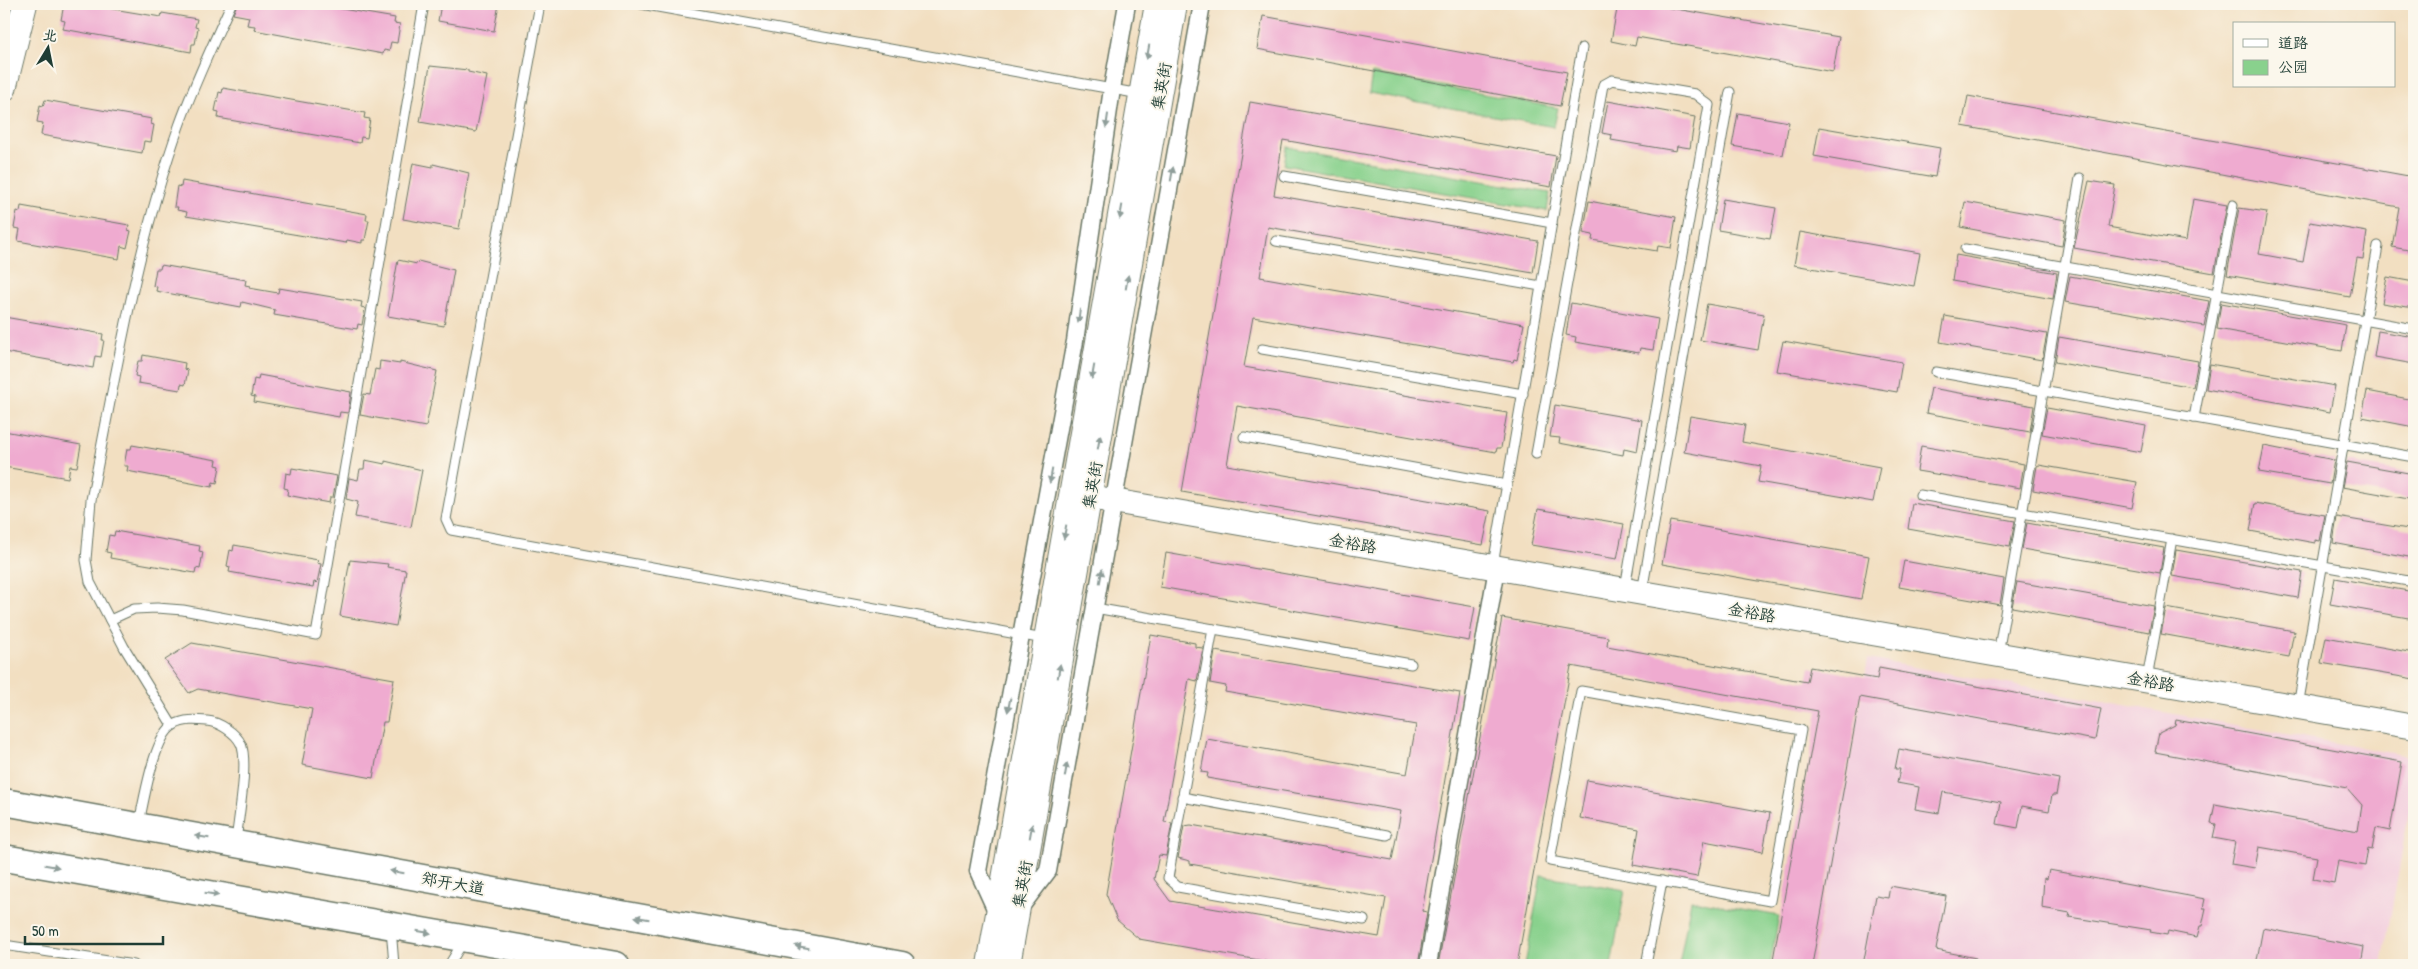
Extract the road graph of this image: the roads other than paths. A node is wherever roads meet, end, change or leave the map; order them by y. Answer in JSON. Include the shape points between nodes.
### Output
{"nodes":[{"id":1,"x":26,"y":4,"type":"edge"},
{"id":2,"x":231,"y":4,"type":"edge"},
{"id":3,"x":424,"y":4,"type":"edge"},
{"id":4,"x":540,"y":4,"type":"edge"},
{"id":5,"x":641,"y":4,"type":"edge"},
{"id":6,"x":1127,"y":4,"type":"edge"},
{"id":7,"x":1157,"y":4,"type":"edge"},
{"id":8,"x":1175,"y":4,"type":"edge"},
{"id":9,"x":1202,"y":4,"type":"edge"},
{"id":10,"x":1582,"y":48,"type":"dead end"},
{"id":11,"x":4,"y":89,"type":"edge"},
{"id":12,"x":1112,"y":89,"type":"junction"},
{"id":13,"x":1730,"y":92,"type":"dead end"},
{"id":14,"x":1141,"y":94,"type":"junction"},
{"id":15,"x":1284,"y":176,"type":"dead end"},
{"id":16,"x":2080,"y":178,"type":"dead end"},
{"id":17,"x":2233,"y":205,"type":"dead end"},
{"id":18,"x":1552,"y":223,"type":"junction"},
{"id":19,"x":1276,"y":241,"type":"dead end"},
{"id":20,"x":2378,"y":246,"type":"dead end"},
{"id":21,"x":1965,"y":249,"type":"dead end"},
{"id":22,"x":2065,"y":267,"type":"junction"},
{"id":23,"x":1541,"y":286,"type":"junction"},
{"id":24,"x":2216,"y":294,"type":"junction"},
{"id":25,"x":2365,"y":321,"type":"junction"},
{"id":26,"x":2414,"y":330,"type":"edge"},
{"id":27,"x":1262,"y":349,"type":"dead end"},
{"id":28,"x":1936,"y":372,"type":"dead end"},
{"id":29,"x":2044,"y":391,"type":"junction"},
{"id":30,"x":1523,"y":394,"type":"junction"},
{"id":31,"x":2194,"y":418,"type":"junction"},
{"id":32,"x":1244,"y":437,"type":"dead end"},
{"id":33,"x":2343,"y":445,"type":"junction"},
{"id":34,"x":1536,"y":454,"type":"dead end"},
{"id":35,"x":2414,"y":458,"type":"edge"},
{"id":36,"x":1507,"y":485,"type":"junction"},
{"id":37,"x":1920,"y":495,"type":"dead end"},
{"id":38,"x":1090,"y":497,"type":"junction"},
{"id":39,"x":1115,"y":502,"type":"junction"},
{"id":40,"x":2022,"y":513,"type":"junction"},
{"id":41,"x":2172,"y":539,"type":"junction"},
{"id":42,"x":2322,"y":566,"type":"junction"},
{"id":43,"x":1495,"y":568,"type":"junction"},
{"id":44,"x":2414,"y":582,"type":"edge"},
{"id":45,"x":1633,"y":592,"type":"junction"},
{"id":46,"x":1095,"y":608,"type":"junction"},
{"id":47,"x":110,"y":620,"type":"junction"},
{"id":48,"x":1213,"y":629,"type":"junction"},
{"id":49,"x":1022,"y":635,"type":"junction"},
{"id":50,"x":1046,"y":639,"type":"junction"},
{"id":51,"x":1998,"y":655,"type":"junction"},
{"id":52,"x":1411,"y":664,"type":"dead end"},
{"id":53,"x":2147,"y":680,"type":"junction"},
{"id":54,"x":2298,"y":707,"type":"junction"},
{"id":55,"x":172,"y":725,"type":"junction"},
{"id":56,"x":2414,"y":727,"type":"edge"},
{"id":57,"x":1182,"y":797,"type":"junction"},
{"id":58,"x":4,"y":802,"type":"edge"},
{"id":59,"x":138,"y":826,"type":"junction"},
{"id":60,"x":1387,"y":835,"type":"dead end"},
{"id":61,"x":236,"y":843,"type":"junction"},
{"id":62,"x":4,"y":858,"type":"edge"},
{"id":63,"x":1662,"y":881,"type":"junction"},
{"id":64,"x":1008,"y":914,"type":"junction"},
{"id":65,"x":1364,"y":920,"type":"dead end"},
{"id":66,"x":390,"y":926,"type":"junction"},
{"id":67,"x":465,"y":939,"type":"junction"},
{"id":68,"x":4,"y":945,"type":"edge"},
{"id":69,"x":134,"y":965,"type":"edge"},
{"id":70,"x":394,"y":965,"type":"edge"},
{"id":71,"x":449,"y":965,"type":"edge"},
{"id":72,"x":616,"y":965,"type":"edge"},
{"id":73,"x":902,"y":965,"type":"edge"},
{"id":74,"x":989,"y":965,"type":"edge"},
{"id":75,"x":1008,"y":965,"type":"edge"},
{"id":76,"x":1428,"y":965,"type":"edge"},
{"id":77,"x":1646,"y":965,"type":"edge"}],
"edges":[{"from":1,"to":11,"type":"main road"},
{"from":2,"to":47,"type":"lane","via":[[179,126],[151,215],[91,500],[86,560],[90,582]]},
{"from":3,"to":47,"type":"lane","via":[[316,635],[157,608],[134,609]]},
{"from":4,"to":49,"type":"lane","via":[[446,524],[451,530]]},
{"from":5,"to":12,"type":"lane"},
{"from":6,"to":12,"type":"street"},
{"from":7,"to":14,"type":"main road","name":"集英街","one_way":true},
{"from":38,"to":8,"type":"main road","name":"集英街","one_way":true},
{"from":39,"to":9,"type":"street","one_way":true},
{"from":10,"to":18,"type":"lane"},
{"from":12,"to":14,"type":"lane"},
{"from":12,"to":49,"type":"street","one_way":true,"via":[[1075,342]]},
{"from":13,"to":45,"type":"lane"},
{"from":14,"to":50,"type":"main road","name":"集英街","one_way":true},
{"from":15,"to":18,"type":"lane"},
{"from":16,"to":22,"type":"lane"},
{"from":17,"to":24,"type":"lane"},
{"from":18,"to":23,"type":"lane"},
{"from":19,"to":23,"type":"lane"},
{"from":20,"to":25,"type":"lane"},
{"from":21,"to":22,"type":"lane"},
{"from":22,"to":24,"type":"lane"},
{"from":22,"to":29,"type":"lane"},
{"from":23,"to":30,"type":"lane"},
{"from":24,"to":25,"type":"lane"},
{"from":24,"to":31,"type":"lane"},
{"from":25,"to":26,"type":"lane"},
{"from":25,"to":33,"type":"lane"},
{"from":27,"to":30,"type":"lane"},
{"from":28,"to":29,"type":"lane"},
{"from":29,"to":31,"type":"lane"},
{"from":29,"to":40,"type":"lane"},
{"from":30,"to":36,"type":"lane"},
{"from":31,"to":33,"type":"lane"},
{"from":32,"to":36,"type":"lane"},
{"from":33,"to":35,"type":"lane"},
{"from":33,"to":42,"type":"lane"},
{"from":34,"to":45,"type":"lane","via":[[1603,85],[1612,80],[1695,94],[1709,106]]},
{"from":36,"to":43,"type":"lane"},
{"from":37,"to":40,"type":"lane"},
{"from":38,"to":39,"type":"main road","name":"金裕路"},
{"from":64,"to":38,"type":"main road","name":"集英街","one_way":true},
{"from":39,"to":43,"type":"main road","name":"金裕路"},
{"from":46,"to":39,"type":"street","one_way":true},
{"from":40,"to":41,"type":"lane"},
{"from":40,"to":51,"type":"lane"},
{"from":41,"to":42,"type":"lane"},
{"from":41,"to":53,"type":"lane"},
{"from":42,"to":44,"type":"lane"},
{"from":42,"to":54,"type":"lane"},
{"from":43,"to":45,"type":"main road","name":"金裕路"},
{"from":43,"to":76,"type":"street"},
{"from":45,"to":51,"type":"main road","name":"金裕路"},
{"from":46,"to":48,"type":"lane"},
{"from":64,"to":46,"type":"street","one_way":true,"via":[[1048,871]]},
{"from":47,"to":55,"type":"lane"},
{"from":48,"to":52,"type":"lane"},
{"from":48,"to":57,"type":"lane"},
{"from":49,"to":50,"type":"lane"},
{"from":49,"to":64,"type":"street","one_way":true,"via":[[978,871]]},
{"from":50,"to":64,"type":"main road","name":"集英街"},
{"from":51,"to":53,"type":"main road","name":"金裕路"},
{"from":53,"to":54,"type":"main road","name":"金裕路"},
{"from":54,"to":56,"type":"main road","name":"金裕路"},
{"from":55,"to":59,"type":"lane","via":[[158,745]]},
{"from":55,"to":61,"type":"lane","via":[[188,720],[211,721],[228,729],[241,743],[244,758]]},
{"from":57,"to":60,"type":"lane"},
{"from":57,"to":65,"type":"lane","via":[[1168,878],[1178,887]]},
{"from":58,"to":59,"type":"main road","name":"郑开大道"},
{"from":61,"to":59,"type":"main road","name":"郑开大道","one_way":true},
{"from":73,"to":61,"type":"main road","name":"郑开大道","one_way":true},
{"from":62,"to":66,"type":"main road","one_way":true},
{"from":63,"to":63,"type":"lane","via":[[1550,861],[1581,691],[1801,730],[1770,901]]},
{"from":63,"to":77,"type":"lane"},
{"from":64,"to":74,"type":"main road","name":"集英街"},
{"from":64,"to":75,"type":"main road","name":"集英街"},
{"from":66,"to":67,"type":"main road","one_way":true},
{"from":66,"to":70,"type":"lane"},
{"from":67,"to":71,"type":"lane"},
{"from":67,"to":72,"type":"main road"},
{"from":68,"to":69,"type":"lane"}]}
